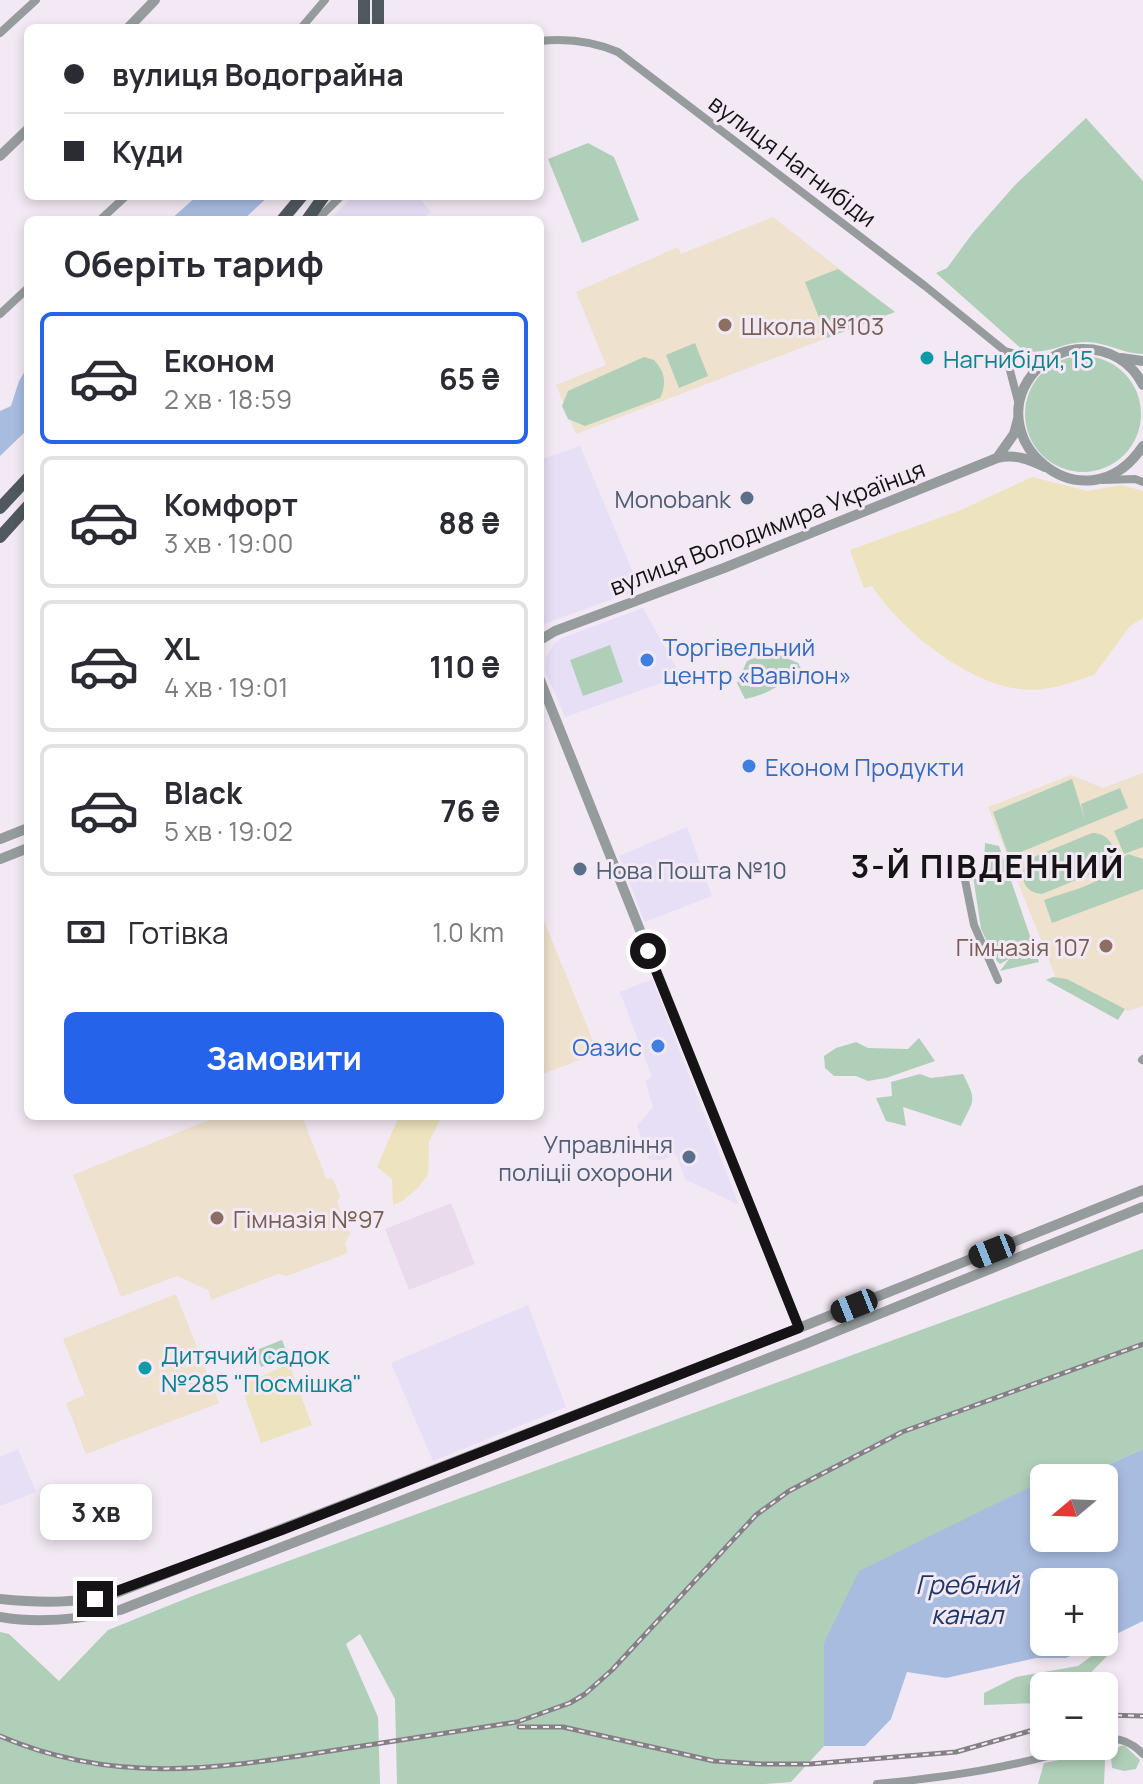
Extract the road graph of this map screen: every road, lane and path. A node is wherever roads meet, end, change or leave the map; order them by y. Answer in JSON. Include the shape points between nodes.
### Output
{"nodes":[{"id":1,"x":36,"y":0,"type":"edge"},
{"id":2,"x":155,"y":0,"type":"edge"},
{"id":3,"x":325,"y":0,"type":"edge"},
{"id":4,"x":364,"y":0,"type":"edge"},
{"id":5,"x":378,"y":0,"type":"edge"},
{"id":6,"x":132,"y":24,"type":"edge"},
{"id":7,"x":304,"y":24,"type":"edge"},
{"id":8,"x":364,"y":24,"type":"edge"},
{"id":9,"x":378,"y":24,"type":"edge"},
{"id":10,"x":0,"y":33,"type":"edge"},
{"id":11,"x":544,"y":41,"type":"edge"},
{"id":12,"x":24,"y":133,"type":"edge"},
{"id":13,"x":0,"y":156,"type":"edge"},
{"id":14,"x":122,"y":200,"type":"edge"},
{"id":15,"x":299,"y":200,"type":"edge"},
{"id":16,"x":337,"y":200,"type":"edge"},
{"id":17,"x":104,"y":216,"type":"edge"},
{"id":18,"x":285,"y":216,"type":"edge"},
{"id":19,"x":321,"y":216,"type":"edge"},
{"id":20,"x":24,"y":292,"type":"edge"},
{"id":21,"x":0,"y":314,"type":"edge"},
{"id":22,"x":1005,"y":351,"type":"junction"},
{"id":23,"x":1119,"y":357,"type":"junction"},
{"id":24,"x":1143,"y":361,"type":"edge"},
{"id":25,"x":1045,"y":362,"type":"junction"},
{"id":26,"x":1143,"y":385,"type":"edge"},
{"id":27,"x":1019,"y":405,"type":"junction"},
{"id":28,"x":1143,"y":446,"type":"edge"},
{"id":29,"x":997,"y":458,"type":"junction"},
{"id":30,"x":1045,"y":467,"type":"junction"},
{"id":31,"x":1103,"y":480,"type":"junction"},
{"id":32,"x":24,"y":482,"type":"edge"},
{"id":33,"x":1143,"y":482,"type":"edge"},
{"id":34,"x":0,"y":508,"type":"edge"},
{"id":35,"x":24,"y":510,"type":"edge"},
{"id":36,"x":0,"y":537,"type":"edge"},
{"id":37,"x":546,"y":632,"type":"edge"},
{"id":38,"x":544,"y":690,"type":"edge"},
{"id":39,"x":24,"y":830,"type":"edge"},
{"id":40,"x":0,"y":839,"type":"edge"},
{"id":41,"x":24,"y":850,"type":"edge"},
{"id":42,"x":0,"y":859,"type":"edge"},
{"id":43,"x":965,"y":880,"type":"dead end"},
{"id":44,"x":998,"y":980,"type":"dead end"},
{"id":45,"x":1143,"y":1190,"type":"edge"},
{"id":46,"x":1143,"y":1207,"type":"edge"},
{"id":47,"x":799,"y":1328,"type":"junction"},
{"id":48,"x":805,"y":1344,"type":"junction"},
{"id":49,"x":0,"y":1599,"type":"edge"},
{"id":50,"x":0,"y":1617,"type":"edge"},
{"id":51,"x":1118,"y":1740,"type":"edge"},
{"id":52,"x":1143,"y":1754,"type":"edge"},
{"id":53,"x":1031,"y":1760,"type":"edge"},
{"id":54,"x":877,"y":1784,"type":"edge"}],
"edges":[{"from":1,"to":10,"type":"street"},
{"from":2,"to":6,"type":"street"},
{"from":3,"to":7,"type":"street"},
{"from":4,"to":8,"type":"main road"},
{"from":5,"to":9,"type":"main road"},
{"from":11,"to":22,"type":"street","name":"вулиця Нагнибіди","via":[[596,43],[618,52]]},
{"from":12,"to":13,"type":"street"},
{"from":14,"to":17,"type":"street"},
{"from":15,"to":18,"type":"main road"},
{"from":16,"to":19,"type":"street"},
{"from":20,"to":21,"type":"street"},
{"from":22,"to":25,"type":"street","name":"вулиця Нагнибіди"},
{"from":22,"to":27,"type":"street"},
{"from":23,"to":24,"type":"street"},
{"from":23,"to":25,"type":"street","via":[[1076,349]]},
{"from":23,"to":26,"type":"street"},
{"from":25,"to":27,"type":"street","via":[[1033,374]]},
{"from":27,"to":29,"type":"street","via":[[1014,434]]},
{"from":27,"to":30,"type":"street","via":[[1027,447]]},
{"from":28,"to":31,"type":"street","via":[[1126,467]]},
{"from":29,"to":30,"type":"street","name":"вулиця Володимира Українця","via":[[1008,455]]},
{"from":29,"to":37,"type":"street","name":"вулиця Володимира Українця","via":[[724,568]]},
{"from":30,"to":31,"type":"street","name":"вулиця Володимира Українця","via":[[1073,479]]},
{"from":31,"to":33,"type":"street"},
{"from":32,"to":34,"type":"main road"},
{"from":35,"to":36,"type":"main road"},
{"from":38,"to":47,"type":"street"},
{"from":39,"to":40,"type":"street"},
{"from":41,"to":42,"type":"street"},
{"from":43,"to":44,"type":"street","via":[[974,925]]},
{"from":45,"to":47,"type":"street"},
{"from":46,"to":48,"type":"street"},
{"from":47,"to":48,"type":"street"},
{"from":47,"to":49,"type":"street","via":[[116,1593],[78,1601]]},
{"from":48,"to":50,"type":"street","via":[[120,1610],[77,1618]]},
{"from":51,"to":52,"type":"street"},
{"from":53,"to":54,"type":"street"}]}
